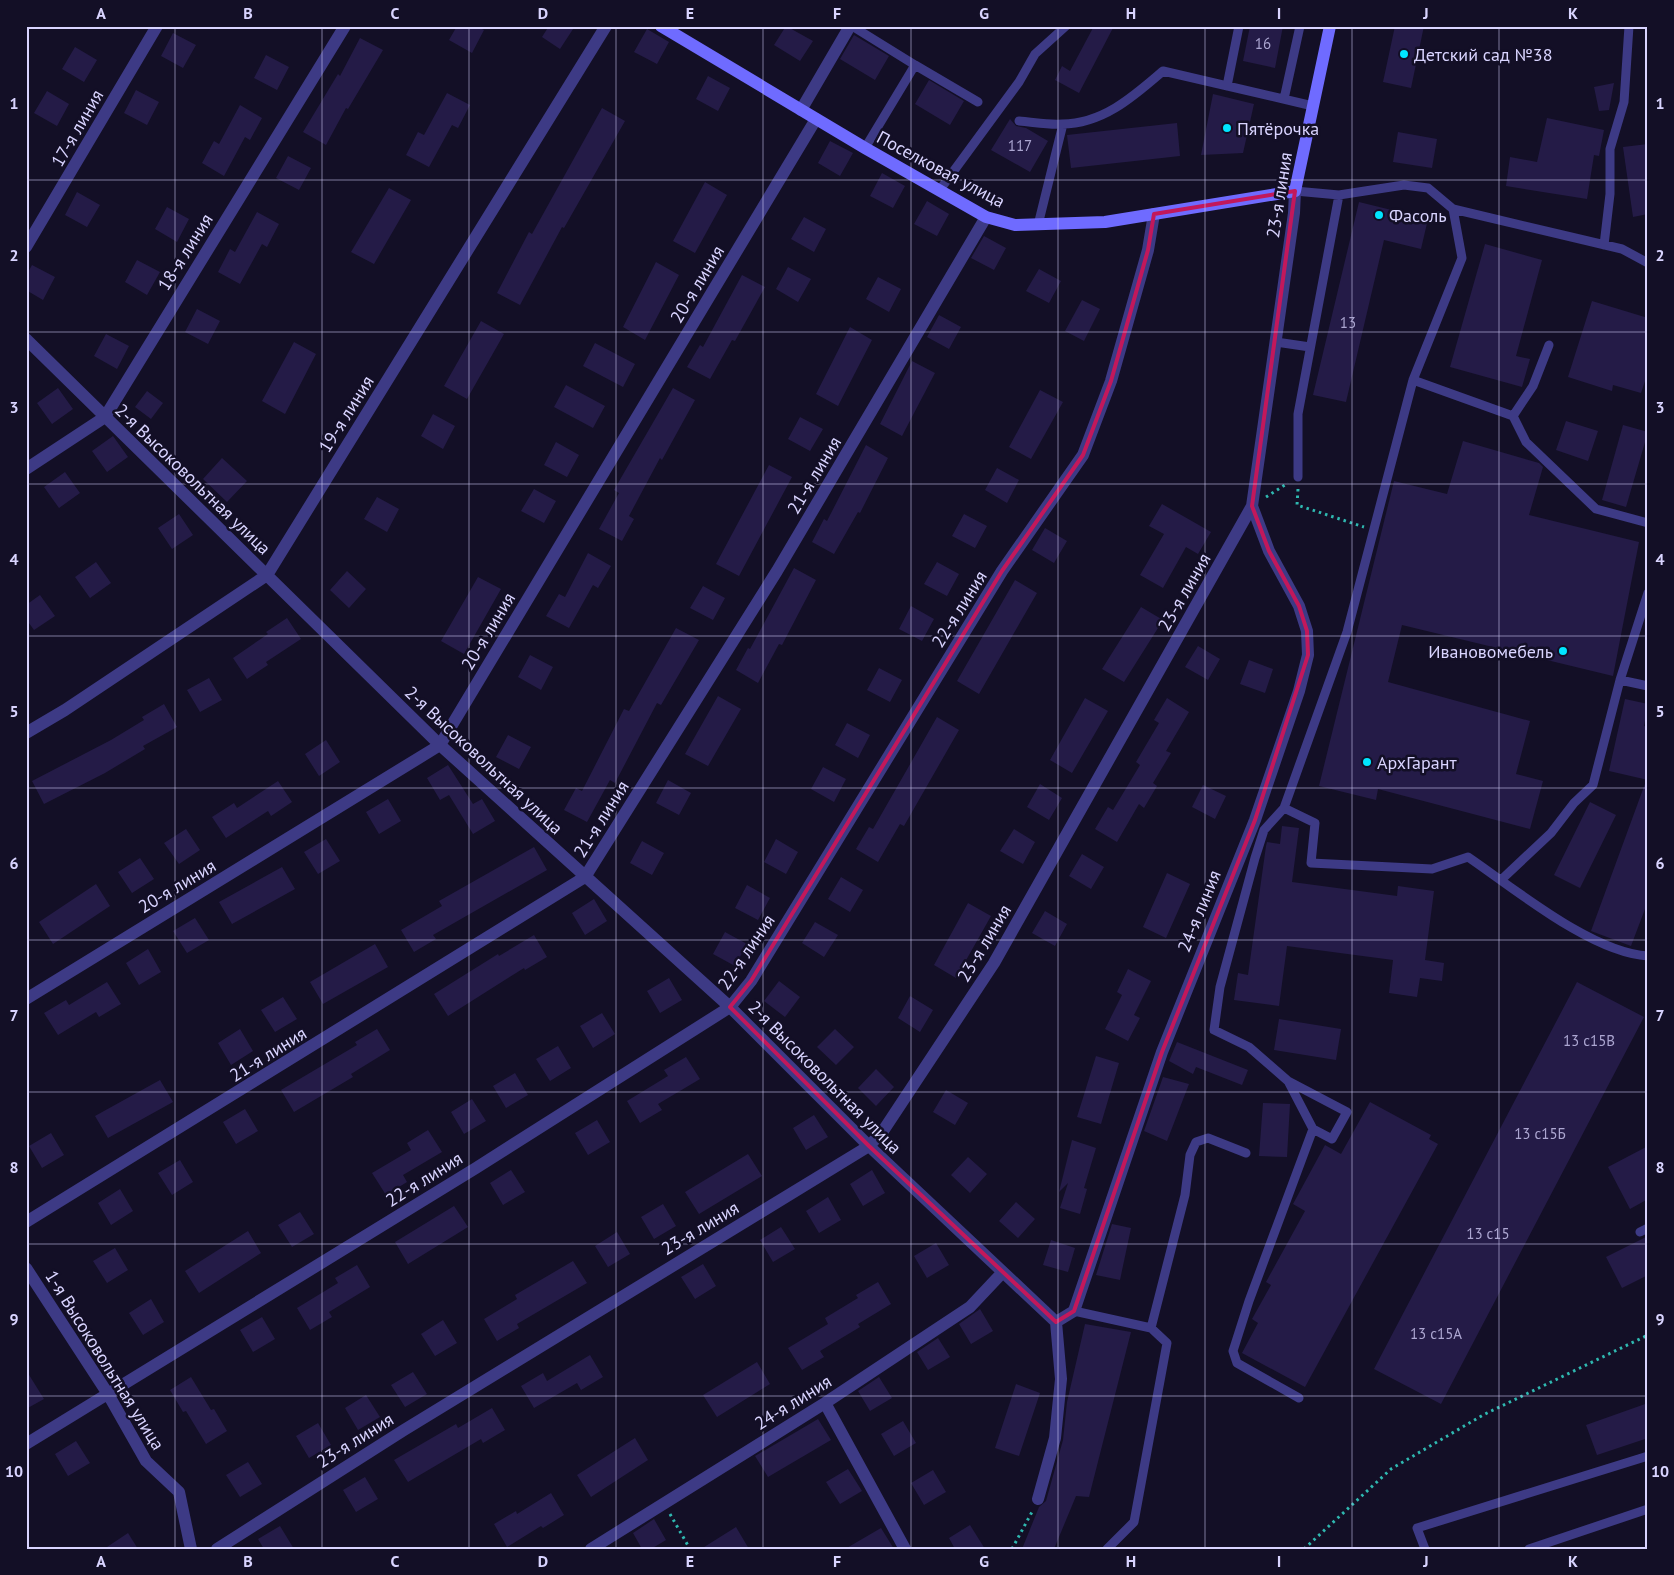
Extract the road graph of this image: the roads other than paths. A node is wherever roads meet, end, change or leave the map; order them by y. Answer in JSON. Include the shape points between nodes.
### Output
{"nodes":[{"id":1,"x":157,"y":26,"type":"edge"},
{"id":2,"x":345,"y":26,"type":"edge"},
{"id":3,"x":606,"y":26,"type":"edge"},
{"id":4,"x":661,"y":26,"type":"edge"},
{"id":5,"x":851,"y":26,"type":"edge"},
{"id":6,"x":1066,"y":26,"type":"edge"},
{"id":7,"x":1239,"y":26,"type":"edge"},
{"id":8,"x":1300,"y":26,"type":"edge"},
{"id":9,"x":1330,"y":26,"type":"edge"},
{"id":10,"x":1629,"y":26,"type":"edge"},
{"id":11,"x":915,"y":65,"type":"junction"},
{"id":12,"x":1226,"y":86,"type":"junction"},
{"id":13,"x":1284,"y":99,"type":"junction"},
{"id":14,"x":978,"y":102,"type":"dead end"},
{"id":15,"x":1313,"y":106,"type":"junction"},
{"id":16,"x":801,"y":110,"type":"junction"},
{"id":17,"x":816,"y":119,"type":"junction"},
{"id":18,"x":1019,"y":121,"type":"dead end"},
{"id":19,"x":1063,"y":124,"type":"junction"},
{"id":20,"x":865,"y":148,"type":"junction"},
{"id":21,"x":939,"y":191,"type":"junction"},
{"id":22,"x":1295,"y":191,"type":"junction"},
{"id":23,"x":1339,"y":195,"type":"junction"},
{"id":24,"x":1453,"y":209,"type":"junction"},
{"id":25,"x":1154,"y":214,"type":"junction"},
{"id":26,"x":986,"y":217,"type":"junction"},
{"id":27,"x":1038,"y":225,"type":"junction"},
{"id":28,"x":1604,"y":245,"type":"junction"},
{"id":29,"x":26,"y":247,"type":"edge"},
{"id":30,"x":1648,"y":263,"type":"edge"},
{"id":31,"x":26,"y":339,"type":"edge"},
{"id":32,"x":1276,"y":342,"type":"junction"},
{"id":33,"x":1549,"y":345,"type":"dead end"},
{"id":34,"x":1310,"y":347,"type":"junction"},
{"id":35,"x":1413,"y":380,"type":"junction"},
{"id":36,"x":1513,"y":416,"type":"junction"},
{"id":37,"x":105,"y":417,"type":"junction"},
{"id":38,"x":26,"y":469,"type":"edge"},
{"id":39,"x":1298,"y":477,"type":"road end"},
{"id":40,"x":1252,"y":506,"type":"junction"},
{"id":41,"x":1648,"y":523,"type":"edge"},
{"id":42,"x":266,"y":575,"type":"junction"},
{"id":43,"x":1648,"y":593,"type":"edge"},
{"id":44,"x":1620,"y":680,"type":"junction"},
{"id":45,"x":1648,"y":686,"type":"edge"},
{"id":46,"x":26,"y":733,"type":"edge"},
{"id":47,"x":440,"y":745,"type":"junction"},
{"id":48,"x":1284,"y":808,"type":"junction"},
{"id":49,"x":585,"y":877,"type":"junction"},
{"id":50,"x":1501,"y":880,"type":"junction"},
{"id":51,"x":1648,"y":956,"type":"edge"},
{"id":52,"x":26,"y":999,"type":"edge"},
{"id":53,"x":730,"y":1007,"type":"junction"},
{"id":54,"x":1288,"y":1081,"type":"junction"},
{"id":55,"x":1313,"y":1129,"type":"junction"},
{"id":56,"x":868,"y":1146,"type":"junction"},
{"id":57,"x":1246,"y":1152,"type":"dead end"},
{"id":58,"x":26,"y":1222,"type":"edge"},
{"id":59,"x":26,"y":1268,"type":"edge"},
{"id":60,"x":1003,"y":1272,"type":"junction"},
{"id":61,"x":1074,"y":1311,"type":"junction"},
{"id":62,"x":1056,"y":1322,"type":"junction"},
{"id":63,"x":1150,"y":1328,"type":"junction"},
{"id":64,"x":108,"y":1394,"type":"junction"},
{"id":65,"x":1299,"y":1398,"type":"dead end"},
{"id":66,"x":826,"y":1403,"type":"junction"},
{"id":67,"x":26,"y":1444,"type":"edge"},
{"id":68,"x":1648,"y":1456,"type":"edge"},
{"id":69,"x":1038,"y":1499,"type":"road end"},
{"id":70,"x":1648,"y":1510,"type":"edge"},
{"id":71,"x":191,"y":1549,"type":"edge"},
{"id":72,"x":217,"y":1549,"type":"edge"},
{"id":73,"x":591,"y":1549,"type":"edge"},
{"id":74,"x":905,"y":1549,"type":"edge"},
{"id":75,"x":1107,"y":1549,"type":"edge"},
{"id":76,"x":1425,"y":1549,"type":"edge"},
{"id":77,"x":1529,"y":1549,"type":"edge"}],
"edges":[{"from":1,"to":29,"type":"street","name":"17-я линия"},
{"from":2,"to":37,"type":"street","name":"18-я линия"},
{"from":3,"to":42,"type":"street","name":"19-я линия"},
{"from":4,"to":16,"type":"street","name":"Поселковая улица"},
{"from":5,"to":11,"type":"lane"},
{"from":5,"to":16,"type":"street"},
{"from":6,"to":21,"type":"lane","via":[[1035,54],[1019,82]]},
{"from":7,"to":12,"type":"lane"},
{"from":8,"to":13,"type":"lane"},
{"from":9,"to":15,"type":"street","name":"23-я линия"},
{"from":10,"to":28,"type":"lane","via":[[1624,102],[1610,149],[1610,194]]},
{"from":11,"to":14,"type":"lane"},
{"from":11,"to":20,"type":"lane"},
{"from":12,"to":13,"type":"lane"},
{"from":12,"to":19,"type":"lane","via":[[1163,71],[1128,101],[1097,118]]},
{"from":13,"to":15,"type":"lane"},
{"from":15,"to":22,"type":"street","name":"23-я линия"},
{"from":16,"to":17,"type":"street","name":"Поселковая улица"},
{"from":17,"to":20,"type":"street","name":"Поселковая улица"},
{"from":17,"to":47,"type":"street","name":"20-я линия"},
{"from":18,"to":19,"type":"lane"},
{"from":19,"to":27,"type":"lane"},
{"from":20,"to":21,"type":"street","name":"Поселковая улица"},
{"from":21,"to":26,"type":"street","name":"Поселковая улица"},
{"from":22,"to":23,"type":"lane"},
{"from":22,"to":25,"type":"street","name":"Поселковая улица"},
{"from":22,"to":32,"type":"street","name":"23-я линия"},
{"from":23,"to":24,"type":"lane","via":[[1404,185],[1428,188]]},
{"from":23,"to":34,"type":"lane"},
{"from":24,"to":28,"type":"lane"},
{"from":24,"to":35,"type":"lane","via":[[1462,258]]},
{"from":25,"to":27,"type":"street","name":"Поселковая улица","via":[[1105,222]]},
{"from":25,"to":53,"type":"street","name":"22-я линия","via":[[1148,250],[1111,381],[1082,455],[1002,572],[751,981]]},
{"from":26,"to":27,"type":"street","name":"Поселковая улица","via":[[1015,225]]},
{"from":26,"to":49,"type":"street","name":"21-я линия","via":[[777,571]]},
{"from":28,"to":30,"type":"lane","via":[[1622,249]]},
{"from":31,"to":37,"type":"street","name":"2-я Высоковольтная улица"},
{"from":32,"to":34,"type":"lane"},
{"from":32,"to":40,"type":"street","name":"23-я линия"},
{"from":33,"to":36,"type":"lane","via":[[1533,386]]},
{"from":34,"to":39,"type":"lane","via":[[1298,414]]},
{"from":35,"to":36,"type":"lane"},
{"from":35,"to":48,"type":"lane","via":[[1347,632]]},
{"from":36,"to":41,"type":"lane","via":[[1526,442],[1596,509]]},
{"from":37,"to":38,"type":"street","name":"18-я линия"},
{"from":37,"to":42,"type":"street","name":"2-я Высоковольтная улица"},
{"from":40,"to":56,"type":"street","name":"23-я линия","via":[[994,963],[883,1131]]},
{"from":40,"to":61,"type":"street","name":"24-я линия","via":[[1269,551],[1299,606],[1307,631],[1308,655],[1255,820],[1162,1052]]},
{"from":42,"to":46,"type":"street","name":"19-я линия"},
{"from":42,"to":47,"type":"street","name":"2-я Высоковольтная улица"},
{"from":43,"to":44,"type":"lane"},
{"from":44,"to":45,"type":"lane"},
{"from":44,"to":50,"type":"lane","via":[[1593,785],[1551,833]]},
{"from":47,"to":49,"type":"street","name":"2-я Высоковольтная улица"},
{"from":47,"to":52,"type":"street","name":"20-я линия"},
{"from":48,"to":50,"type":"lane","via":[[1315,823],[1311,863],[1432,870],[1468,858]]},
{"from":48,"to":54,"type":"lane","via":[[1264,830],[1254,858],[1220,987],[1214,1030],[1249,1047]]},
{"from":49,"to":53,"type":"street","name":"2-я Высоковольтная улица"},
{"from":49,"to":58,"type":"street","name":"21-я линия"},
{"from":50,"to":51,"type":"lane","via":[[1577,931],[1631,955]]},
{"from":53,"to":56,"type":"street","name":"2-я Высоковольтная улица"},
{"from":53,"to":64,"type":"street","name":"22-я линия","via":[[476,1168]]},
{"from":54,"to":55,"type":"lane"},
{"from":54,"to":55,"type":"lane","via":[[1347,1112],[1332,1139]]},
{"from":55,"to":65,"type":"lane","via":[[1233,1351],[1238,1362]]},
{"from":56,"to":60,"type":"street","name":"2-я Высоковольтная улица"},
{"from":56,"to":72,"type":"street","name":"23-я линия","via":[[404,1430]]},
{"from":57,"to":63,"type":"lane","via":[[1208,1138],[1196,1142],[1190,1155],[1185,1195]]},
{"from":59,"to":64,"type":"street","name":"1-я Высоковольтная улица"},
{"from":60,"to":62,"type":"street","name":"2-я Высоковольтная улица"},
{"from":60,"to":66,"type":"street","name":"24-я линия","via":[[970,1307]]},
{"from":61,"to":62,"type":"street"},
{"from":61,"to":63,"type":"lane"},
{"from":62,"to":69,"type":"street","via":[[1061,1379],[1056,1428]]},
{"from":63,"to":75,"type":"lane","via":[[1167,1343],[1134,1522]]},
{"from":64,"to":67,"type":"street","name":"22-я линия"},
{"from":64,"to":71,"type":"street","name":"1-я Высоковольтная улица","via":[[146,1461],[179,1492]]},
{"from":66,"to":73,"type":"street","name":"24-я линия"},
{"from":66,"to":74,"type":"street"},
{"from":68,"to":76,"type":"lane","via":[[1417,1528]]},
{"from":70,"to":77,"type":"lane"}]}
